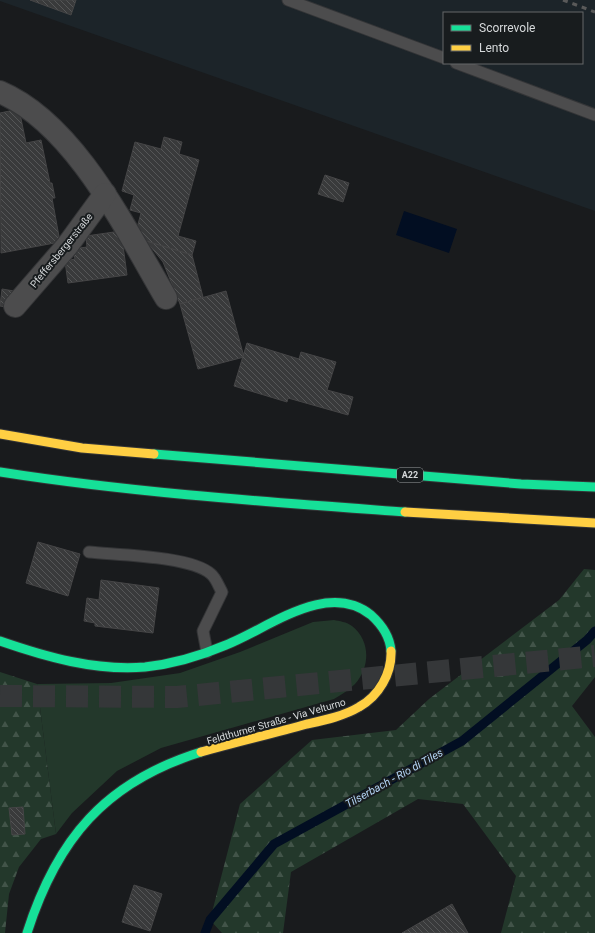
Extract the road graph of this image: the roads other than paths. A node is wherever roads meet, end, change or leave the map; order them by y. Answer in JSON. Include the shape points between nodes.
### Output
{"nodes":[{"id":1,"x":288,"y":0,"type":"edge"},
{"id":2,"x":443,"y":58,"type":"edge"},
{"id":3,"x":459,"y":64,"type":"edge"},
{"id":4,"x":0,"y":92,"type":"edge"},
{"id":5,"x":595,"y":115,"type":"edge"},
{"id":6,"x":105,"y":194,"type":"junction"},
{"id":7,"x":166,"y":298,"type":"dead end"},
{"id":8,"x":16,"y":306,"type":"dead end"},
{"id":9,"x":0,"y":434,"type":"edge"},
{"id":10,"x":0,"y":472,"type":"edge"},
{"id":11,"x":595,"y":487,"type":"edge"},
{"id":12,"x":595,"y":523,"type":"edge"},
{"id":13,"x":90,"y":552,"type":"dead end"},
{"id":14,"x":0,"y":641,"type":"edge"},
{"id":15,"x":207,"y":652,"type":"junction"},
{"id":16,"x":27,"y":933,"type":"edge"}],
"edges":[{"from":1,"to":2,"type":"lane"},
{"from":3,"to":5,"type":"lane"},
{"from":4,"to":6,"type":"street","via":[[17,99],[55,129]]},
{"from":6,"to":7,"type":"street"},
{"from":6,"to":8,"type":"street","name":"Pfeffersbergerstraße","via":[[67,246]]},
{"from":9,"to":11,"type":"main road","number":"A22","via":[[82,448],[521,484]]},
{"from":10,"to":12,"type":"main road","via":[[78,484],[255,501],[470,517]]},
{"from":13,"to":15,"type":"lane","via":[[180,562],[200,566],[212,574],[222,592],[203,631]]},
{"from":14,"to":15,"type":"main road","name":"Feldthurner Straße - Via Velturno","via":[[32,653],[82,664],[127,667],[165,664]]},
{"from":15,"to":16,"type":"main road","name":"Feldthurner Straße - Via Velturno","via":[[250,636],[300,609],[329,602],[346,603],[377,620],[391,646],[386,679],[362,706],[341,715],[236,742],[168,764],[111,796],[71,840],[44,882]]}]}
